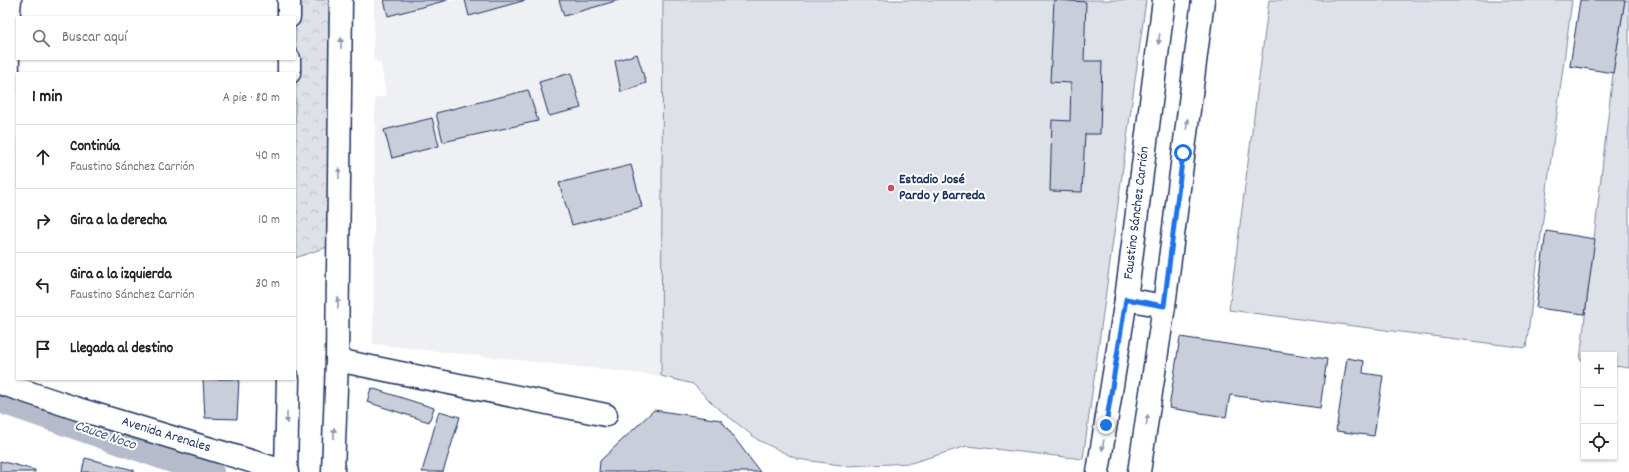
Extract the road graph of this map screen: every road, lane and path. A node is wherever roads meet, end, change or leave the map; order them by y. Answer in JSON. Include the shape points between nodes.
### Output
{"nodes":[{"id":1,"x":289,"y":0,"type":"edge"},
{"id":2,"x":341,"y":0,"type":"edge"},
{"id":3,"x":1164,"y":0,"type":"edge"},
{"id":4,"x":1203,"y":0,"type":"edge"},
{"id":5,"x":6,"y":14,"type":"edge"},
{"id":6,"x":289,"y":16,"type":"edge"},
{"id":7,"x":289,"y":60,"type":"edge"},
{"id":8,"x":289,"y":72,"type":"edge"},
{"id":9,"x":1126,"y":299,"type":"junction"},
{"id":10,"x":1164,"y":306,"type":"junction"},
{"id":11,"x":337,"y":360,"type":"junction"},
{"id":12,"x":288,"y":380,"type":"edge"},
{"id":13,"x":4,"y":384,"type":"edge"},
{"id":14,"x":606,"y":415,"type":"dead end"},
{"id":15,"x":286,"y":472,"type":"edge"},
{"id":16,"x":333,"y":472,"type":"edge"},
{"id":17,"x":1098,"y":472,"type":"edge"},
{"id":18,"x":1139,"y":472,"type":"edge"}],
"edges":[{"from":1,"to":6,"type":"main road"},
{"from":11,"to":2,"type":"main road","one_way":true},
{"from":3,"to":9,"type":"main road","name":"Faustino Sánchez Carrión","one_way":true},
{"from":10,"to":4,"type":"main road","one_way":true},
{"from":5,"to":13,"type":"main road"},
{"from":7,"to":8,"type":"main road"},
{"from":9,"to":10,"type":"main road"},
{"from":9,"to":17,"type":"main road","name":"Faustino Sánchez Carrión","one_way":true},
{"from":18,"to":10,"type":"main road","one_way":true},
{"from":11,"to":14,"type":"main road"},
{"from":16,"to":11,"type":"main road","one_way":true},
{"from":12,"to":15,"type":"main road","one_way":true},
{"from":13,"to":15,"type":"main road","name":"Avenida Arenales"}]}
